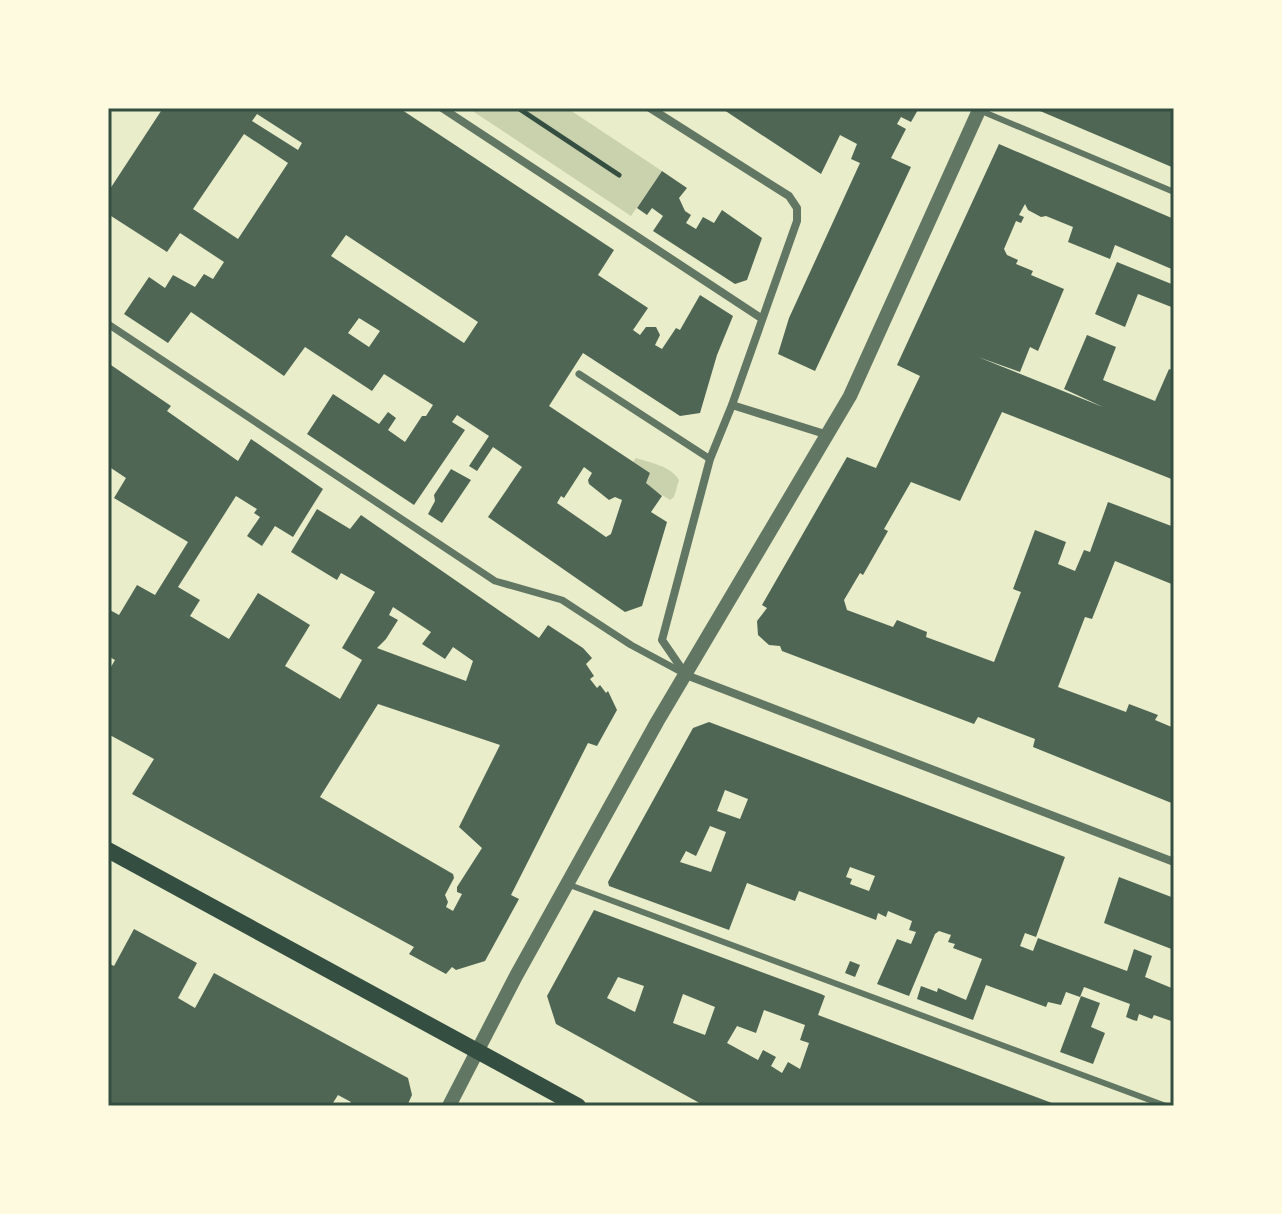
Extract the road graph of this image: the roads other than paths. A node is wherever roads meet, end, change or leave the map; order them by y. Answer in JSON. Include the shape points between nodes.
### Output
{"nodes":[{"id":1,"x":442,"y":108,"type":"edge"},
{"id":2,"x":650,"y":108,"type":"edge"},
{"id":3,"x":980,"y":109,"type":"edge"},
{"id":4,"x":1174,"y":192,"type":"edge"},
{"id":5,"x":761,"y":318,"type":"junction"},
{"id":6,"x":108,"y":324,"type":"edge"},
{"id":7,"x":579,"y":374,"type":"dead end"},
{"id":8,"x":732,"y":405,"type":"junction"},
{"id":9,"x":828,"y":435,"type":"junction"},
{"id":10,"x":710,"y":459,"type":"junction"},
{"id":11,"x":686,"y":675,"type":"junction"},
{"id":12,"x":108,"y":850,"type":"edge"},
{"id":13,"x":1174,"y":862,"type":"edge"},
{"id":14,"x":567,"y":884,"type":"junction"},
{"id":15,"x":477,"y":1050,"type":"junction"},
{"id":16,"x":449,"y":1106,"type":"edge"},
{"id":17,"x":578,"y":1106,"type":"edge"},
{"id":18,"x":1166,"y":1106,"type":"edge"}],
"edges":[{"from":1,"to":5,"type":"street"},
{"from":2,"to":5,"type":"street","via":[[789,196],[797,208],[797,221]]},
{"from":3,"to":4,"type":"lane"},
{"from":3,"to":9,"type":"street"},
{"from":5,"to":8,"type":"street"},
{"from":6,"to":11,"type":"street","via":[[495,581],[562,600]]},
{"from":7,"to":10,"type":"street"},
{"from":8,"to":9,"type":"street"},
{"from":8,"to":10,"type":"street"},
{"from":9,"to":11,"type":"street"},
{"from":10,"to":11,"type":"street","via":[[662,640]]},
{"from":11,"to":13,"type":"street"},
{"from":11,"to":14,"type":"street"},
{"from":12,"to":15,"type":"main road"},
{"from":14,"to":15,"type":"street"},
{"from":14,"to":18,"type":"lane"},
{"from":15,"to":16,"type":"street"},
{"from":15,"to":17,"type":"main road"}]}
